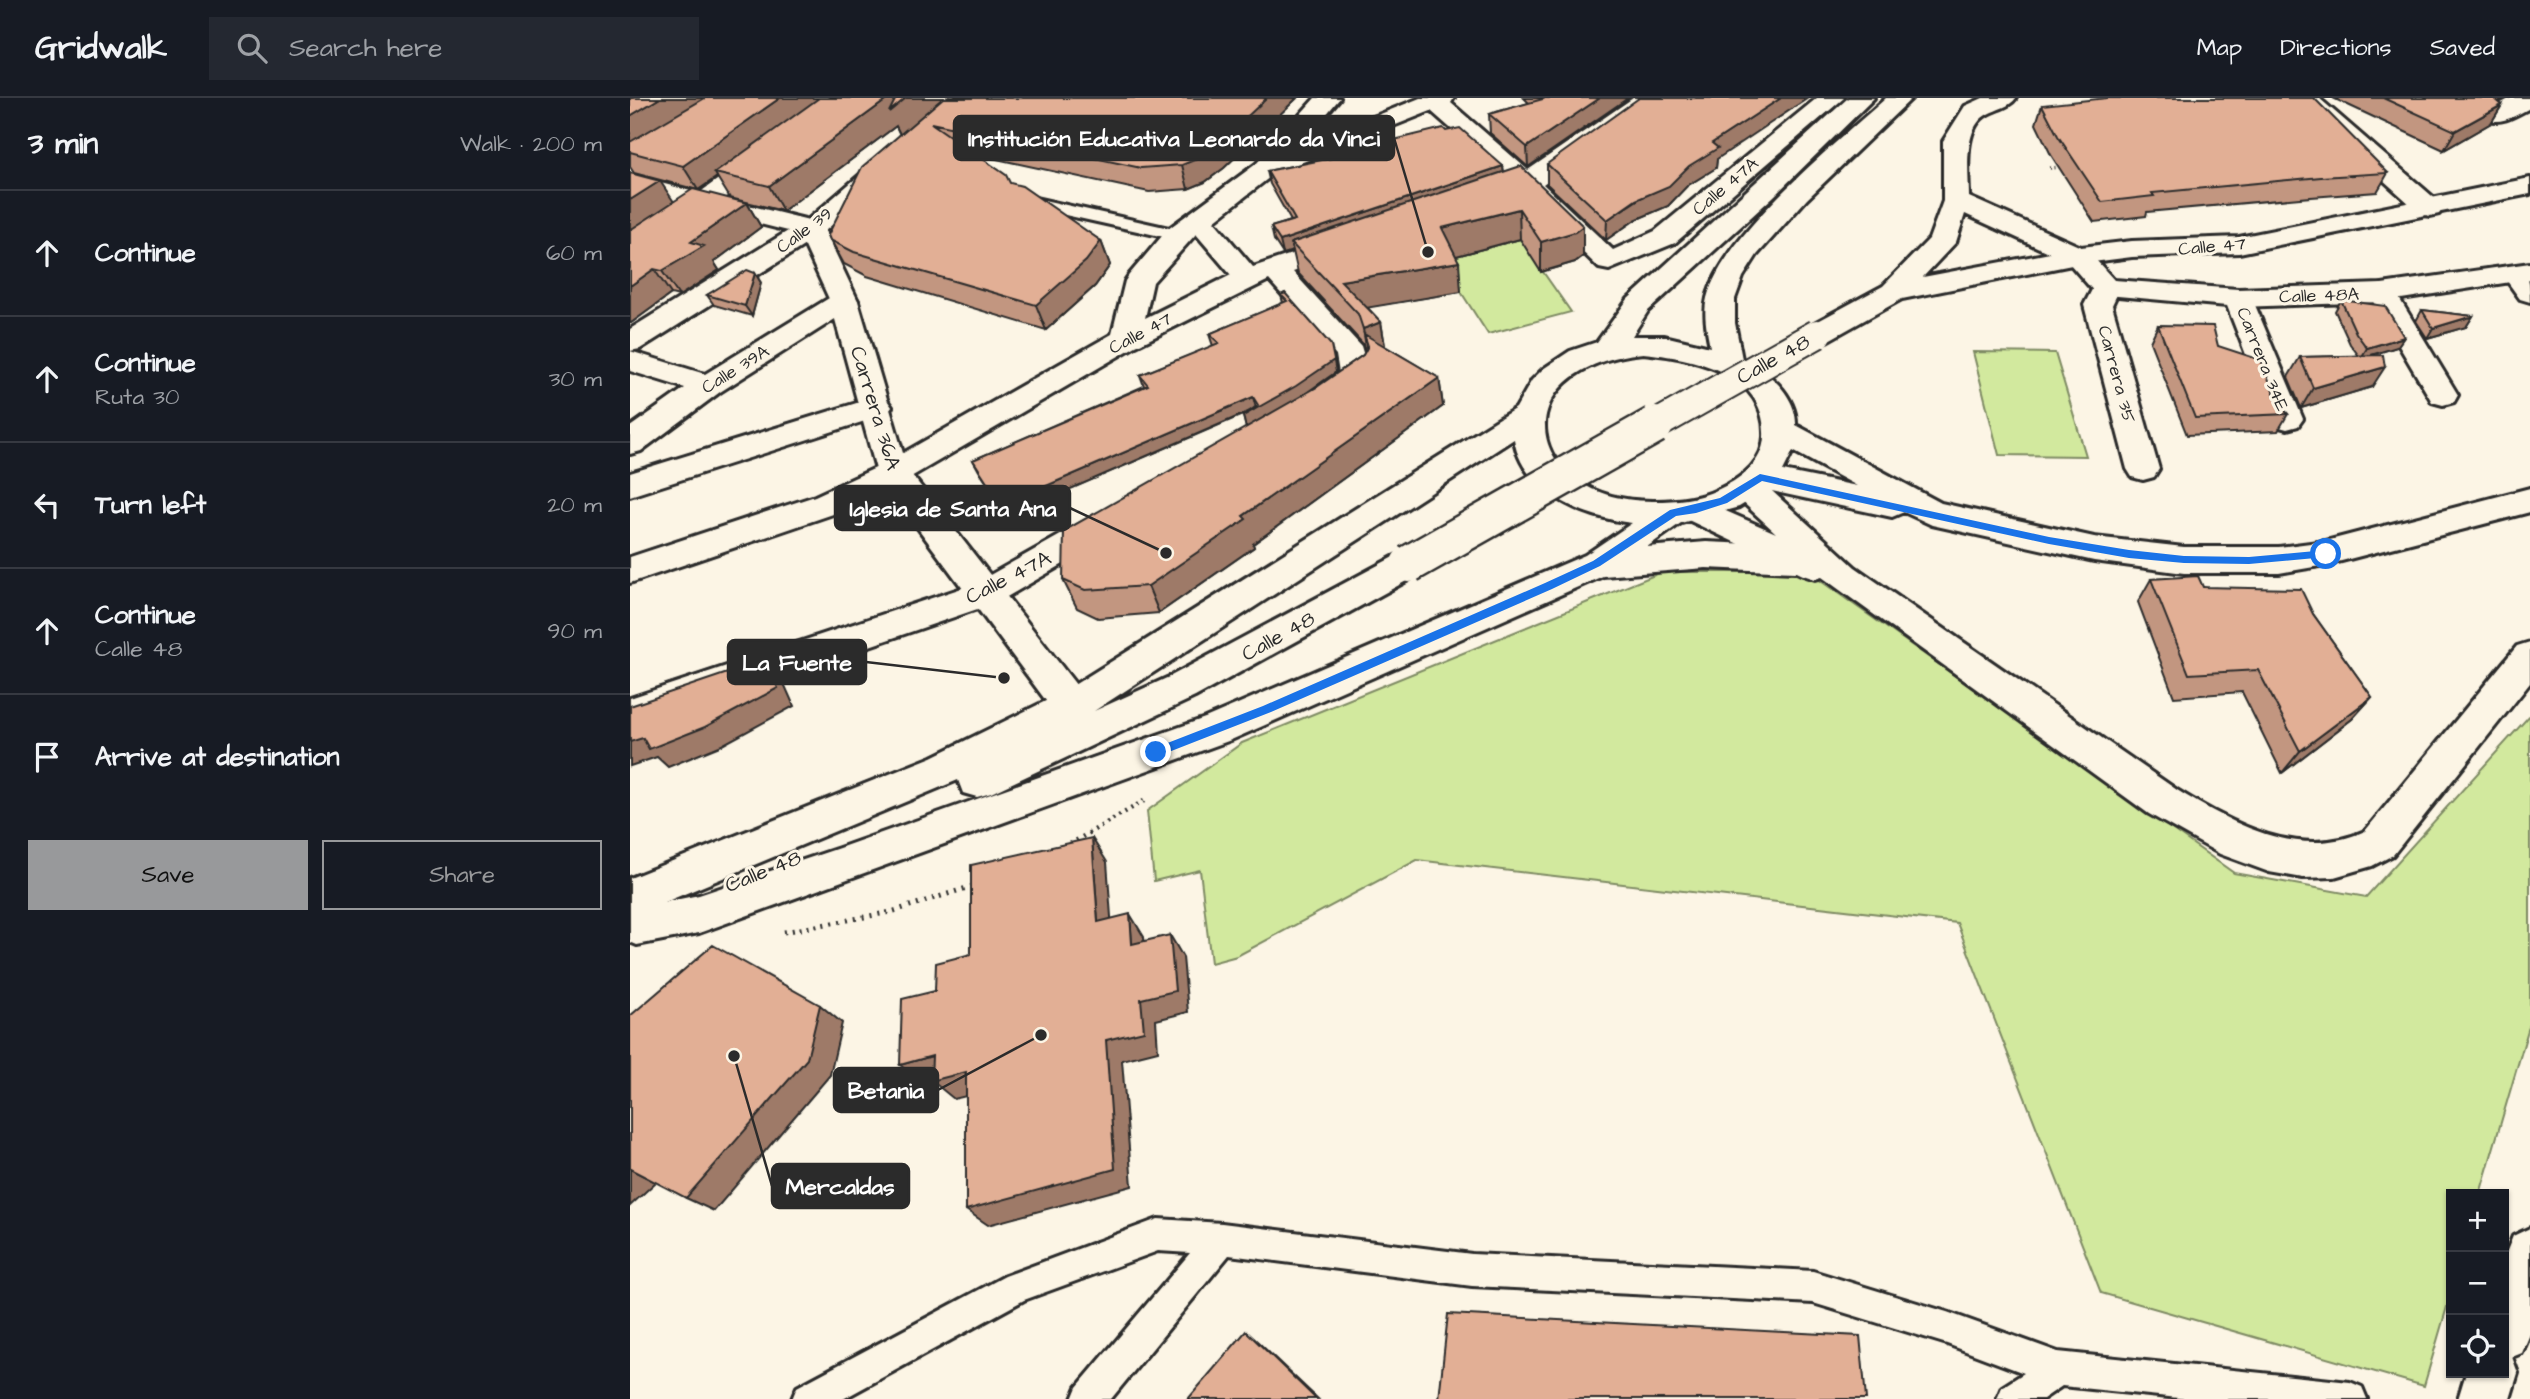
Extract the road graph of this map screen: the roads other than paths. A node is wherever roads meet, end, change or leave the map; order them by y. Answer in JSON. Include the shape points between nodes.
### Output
{"nodes":[{"id":1,"x":847,"y":98,"type":"edge"},
{"id":2,"x":964,"y":98,"type":"edge"},
{"id":3,"x":1328,"y":98,"type":"edge"},
{"id":4,"x":1649,"y":98,"type":"edge"},
{"id":5,"x":1832,"y":98,"type":"edge"},
{"id":6,"x":1862,"y":98,"type":"edge"},
{"id":7,"x":1900,"y":98,"type":"edge"},
{"id":8,"x":2004,"y":98,"type":"edge"},
{"id":9,"x":2304,"y":98,"type":"edge"},
{"id":10,"x":2530,"y":98,"type":"edge"},
{"id":11,"x":1438,"y":100,"type":"edge"},
{"id":12,"x":2497,"y":115,"type":"edge"},
{"id":13,"x":1265,"y":169,"type":"junction"},
{"id":14,"x":630,"y":183,"type":"edge"},
{"id":15,"x":1527,"y":183,"type":"junction"},
{"id":16,"x":2530,"y":186,"type":"edge"},
{"id":17,"x":1026,"y":201,"type":"edge"},
{"id":18,"x":1956,"y":201,"type":"junction"},
{"id":19,"x":703,"y":202,"type":"junction"},
{"id":20,"x":1464,"y":204,"type":"edge"},
{"id":21,"x":2430,"y":208,"type":"junction"},
{"id":22,"x":1188,"y":227,"type":"junction"},
{"id":23,"x":811,"y":229,"type":"junction"},
{"id":24,"x":1375,"y":234,"type":"edge"},
{"id":25,"x":630,"y":250,"type":"edge"},
{"id":26,"x":2077,"y":256,"type":"junction"},
{"id":27,"x":1261,"y":273,"type":"junction"},
{"id":28,"x":2525,"y":279,"type":"edge"},
{"id":29,"x":2106,"y":288,"type":"junction"},
{"id":30,"x":1893,"y":292,"type":"junction"},
{"id":31,"x":2382,"y":293,"type":"junction"},
{"id":32,"x":2238,"y":298,"type":"junction"},
{"id":33,"x":844,"y":301,"type":"junction"},
{"id":34,"x":1126,"y":339,"type":"junction"},
{"id":35,"x":630,"y":342,"type":"edge"},
{"id":36,"x":1608,"y":349,"type":"junction"},
{"id":37,"x":630,"y":361,"type":"edge"},
{"id":38,"x":1728,"y":362,"type":"junction"},
{"id":39,"x":709,"y":385,"type":"junction"},
{"id":40,"x":2443,"y":395,"type":"dead end"},
{"id":41,"x":876,"y":407,"type":"junction"},
{"id":42,"x":1298,"y":414,"type":"edge"},
{"id":43,"x":1528,"y":415,"type":"junction"},
{"id":44,"x":2287,"y":419,"type":"edge"},
{"id":45,"x":1781,"y":430,"type":"junction"},
{"id":46,"x":630,"y":443,"type":"edge"},
{"id":47,"x":2143,"y":469,"type":"dead end"},
{"id":48,"x":893,"y":474,"type":"junction"},
{"id":49,"x":1754,"y":483,"type":"junction"},
{"id":50,"x":630,"y":485,"type":"edge"},
{"id":51,"x":2530,"y":500,"type":"edge"},
{"id":52,"x":1130,"y":510,"type":"edge"},
{"id":53,"x":1685,"y":511,"type":"junction"},
{"id":54,"x":1932,"y":513,"type":"junction"},
{"id":55,"x":1795,"y":559,"type":"junction"},
{"id":56,"x":1597,"y":564,"type":"junction"},
{"id":57,"x":630,"y":570,"type":"edge"},
{"id":58,"x":1843,"y":576,"type":"junction"},
{"id":59,"x":986,"y":593,"type":"junction"},
{"id":60,"x":2530,"y":656,"type":"edge"},
{"id":61,"x":1071,"y":706,"type":"junction"},
{"id":62,"x":630,"y":713,"type":"edge"},
{"id":63,"x":1108,"y":722,"type":"junction"},
{"id":64,"x":1054,"y":747,"type":"junction"},
{"id":65,"x":1052,"y":787,"type":"junction"},
{"id":66,"x":633,"y":918,"type":"edge"},
{"id":67,"x":1222,"y":1239,"type":"junction"},
{"id":68,"x":2530,"y":1253,"type":"edge"},
{"id":69,"x":2509,"y":1319,"type":"edge"},
{"id":70,"x":2058,"y":1369,"type":"junction"},
{"id":71,"x":2490,"y":1378,"type":"edge"},
{"id":72,"x":809,"y":1399,"type":"edge"},
{"id":73,"x":1088,"y":1399,"type":"edge"},
{"id":74,"x":2014,"y":1399,"type":"edge"},
{"id":75,"x":2350,"y":1399,"type":"edge"},
{"id":76,"x":2484,"y":1399,"type":"edge"}],
"edges":[{"from":1,"to":19,"type":"street"},
{"from":2,"to":23,"type":"street","name":"Calle 39"},
{"from":3,"to":13,"type":"street"},
{"from":4,"to":15,"type":"street"},
{"from":5,"to":15,"type":"street","name":"Calle 47A","via":[[1665,237],[1609,262]]},
{"from":6,"to":36,"type":"street","via":[[1638,305]]},
{"from":7,"to":38,"type":"street","via":[[1739,258],[1721,299]]},
{"from":8,"to":18,"type":"street","via":[[1974,111],[1956,141]]},
{"from":9,"to":21,"type":"street"},
{"from":10,"to":12,"type":"street"},
{"from":11,"to":13,"type":"street"},
{"from":11,"to":15,"type":"street"},
{"from":13,"to":22,"type":"street"},
{"from":14,"to":19,"type":"street"},
{"from":15,"to":20,"type":"street"},
{"from":16,"to":21,"type":"street","name":"Calle 47"},
{"from":17,"to":22,"type":"lane"},
{"from":18,"to":26,"type":"street"},
{"from":18,"to":30,"type":"street","via":[[1942,242]]},
{"from":19,"to":23,"type":"street"},
{"from":19,"to":25,"type":"street"},
{"from":21,"to":26,"type":"street","name":"Calle 47","via":[[2239,245]]},
{"from":22,"to":27,"type":"street"},
{"from":22,"to":34,"type":"street","via":[[1139,281]]},
{"from":23,"to":33,"type":"street","name":"Carrera 36A"},
{"from":23,"to":35,"type":"street","name":"Calle 39"},
{"from":24,"to":27,"type":"street","name":"Calle 47"},
{"from":26,"to":29,"type":"street"},
{"from":26,"to":30,"type":"street","name":"Calle 47"},
{"from":27,"to":34,"type":"street","name":"Calle 47"},
{"from":27,"to":42,"type":"street","via":[[1350,353],[1355,376]]},
{"from":28,"to":31,"type":"street","name":"Calle 48A"},
{"from":29,"to":32,"type":"street","name":"Calle 48A"},
{"from":29,"to":47,"type":"street","name":"Carrera 35","via":[[2098,305]]},
{"from":30,"to":63,"type":"street","name":"Calle 48","bridge":true,"via":[[1234,660]]},
{"from":31,"to":32,"type":"street","name":"Calle 48A"},
{"from":31,"to":40,"type":"street"},
{"from":32,"to":44,"type":"street","name":"Carrera 34E"},
{"from":33,"to":39,"type":"street","name":"Calle 39A"},
{"from":33,"to":41,"type":"street","name":"Carrera 36A"},
{"from":34,"to":48,"type":"street","name":"Calle 47"},
{"from":36,"to":38,"type":"street","via":[[1643,344],[1679,347]]},
{"from":36,"to":43,"type":"street","via":[[1582,358],[1550,378]]},
{"from":37,"to":39,"type":"street"},
{"from":38,"to":45,"type":"street","via":[[1762,387],[1774,405]]},
{"from":39,"to":46,"type":"street","name":"Calle 39A"},
{"from":41,"to":48,"type":"street","name":"Carrera 36A"},
{"from":41,"to":50,"type":"street"},
{"from":43,"to":53,"type":"street","via":[[1534,453],[1547,472],[1568,489],[1625,510]]},
{"from":43,"to":61,"type":"street","name":"Calle 48"},
{"from":45,"to":49,"type":"street","via":[[1774,459]]},
{"from":45,"to":54,"type":"street"},
{"from":48,"to":57,"type":"street","name":"Calle 47","via":[[827,504]]},
{"from":48,"to":59,"type":"street","name":"Carrera 36A"},
{"from":49,"to":53,"type":"street","via":[[1724,501]]},
{"from":49,"to":54,"type":"street"},
{"from":49,"to":58,"type":"street"},
{"from":51,"to":54,"type":"street","via":[[2349,549],[2249,561],[2129,554]]},
{"from":52,"to":59,"type":"street","name":"Calle 47A"},
{"from":53,"to":55,"type":"street"},
{"from":53,"to":56,"type":"street","name":"Calle 48"},
{"from":55,"to":56,"type":"street","via":[[1706,555]]},
{"from":55,"to":58,"type":"street"},
{"from":56,"to":65,"type":"street","name":"Calle 48","via":[[1230,724]]},
{"from":58,"to":60,"type":"street","via":[[2172,808],[2234,842],[2303,860],[2334,859],[2379,843]]},
{"from":59,"to":61,"type":"street","name":"Carrera 36A"},
{"from":59,"to":62,"type":"street","name":"Calle 47A"},
{"from":61,"to":66,"type":"street","name":"Calle 48"},
{"from":63,"to":64,"type":"street","name":"Calle 48"},
{"from":63,"to":65,"type":"street"},
{"from":64,"to":65,"type":"street","via":[[1040,757],[1034,770],[1039,781]]},
{"from":64,"to":66,"type":"street","name":"Calle 48","via":[[707,893]]},
{"from":65,"to":66,"type":"street","name":"Calle 48","via":[[699,914]]},
{"from":67,"to":70,"type":"lane","via":[[1472,1270],[1813,1287],[1947,1328]]},
{"from":67,"to":72,"type":"lane","via":[[1157,1235],[1016,1287]]},
{"from":67,"to":73,"type":"lane"},
{"from":68,"to":69,"type":"street"},
{"from":70,"to":74,"type":"lane"},
{"from":70,"to":75,"type":"lane"},
{"from":71,"to":76,"type":"street"}]}
